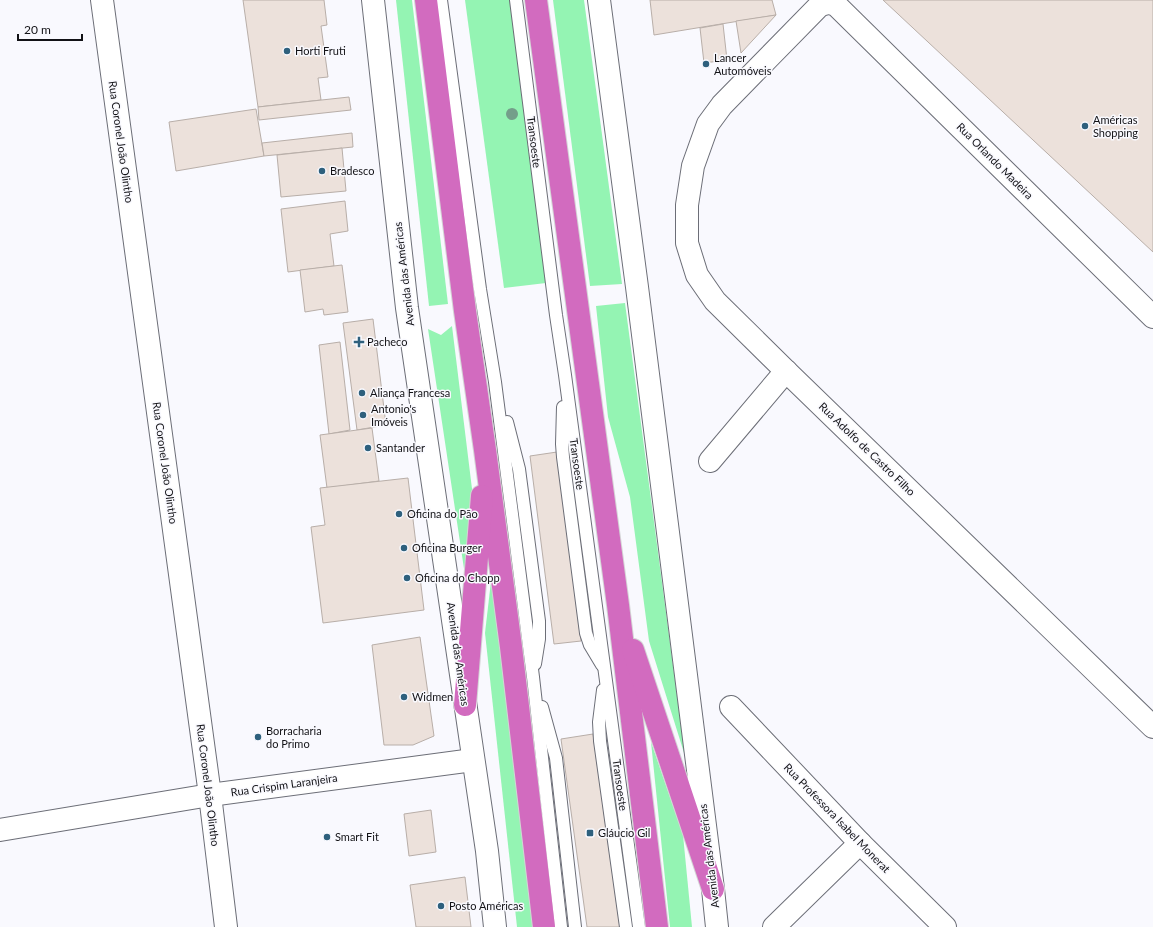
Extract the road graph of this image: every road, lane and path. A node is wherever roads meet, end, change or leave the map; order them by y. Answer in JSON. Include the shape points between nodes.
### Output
{"nodes":[{"id":1,"x":102,"y":0,"type":"edge"},
{"id":2,"x":373,"y":0,"type":"edge"},
{"id":3,"x":426,"y":0,"type":"edge"},
{"id":4,"x":441,"y":0,"type":"edge"},
{"id":5,"x":516,"y":0,"type":"edge"},
{"id":6,"x":536,"y":0,"type":"edge"},
{"id":7,"x":599,"y":0,"type":"edge"},
{"id":8,"x":837,"y":6,"type":"joint"},
{"id":9,"x":1153,"y":317,"type":"edge"},
{"id":10,"x":786,"y":371,"type":"junction"},
{"id":11,"x":486,"y":450,"type":"junction"},
{"id":12,"x":710,"y":461,"type":"dead end"},
{"id":13,"x":618,"y":605,"type":"junction"},
{"id":14,"x":605,"y":671,"type":"junction"},
{"id":15,"x":533,"y":677,"type":"junction"},
{"id":16,"x":466,"y":705,"type":"junction"},
{"id":17,"x":731,"y":706,"type":"dead end"},
{"id":18,"x":1153,"y":727,"type":"edge"},
{"id":19,"x":473,"y":760,"type":"junction"},
{"id":20,"x":210,"y":795,"type":"junction"},
{"id":21,"x":0,"y":830,"type":"edge"},
{"id":22,"x":860,"y":843,"type":"junction"},
{"id":23,"x":713,"y":890,"type":"junction"},
{"id":24,"x":226,"y":927,"type":"edge"},
{"id":25,"x":494,"y":927,"type":"edge"},
{"id":26,"x":544,"y":927,"type":"edge"},
{"id":27,"x":561,"y":927,"type":"edge"},
{"id":28,"x":575,"y":927,"type":"edge"},
{"id":29,"x":626,"y":927,"type":"edge"},
{"id":30,"x":639,"y":927,"type":"edge"},
{"id":31,"x":657,"y":927,"type":"edge"},
{"id":32,"x":717,"y":927,"type":"edge"},
{"id":33,"x":774,"y":927,"type":"edge"},
{"id":34,"x":945,"y":927,"type":"edge"}],
"edges":[{"from":1,"to":20,"type":"street","name":"Rua Coronel João Olintho"},
{"from":2,"to":16,"type":"street","name":"Avenida das Américas","via":[[408,314]]},
{"from":3,"to":11,"type":"highway","via":[[465,311]]},
{"from":4,"to":15,"type":"lane","via":[[495,382],[519,469],[539,621]]},
{"from":5,"to":14,"type":"lane","name":"Transoeste"},
{"from":6,"to":13,"type":"highway"},
{"from":7,"to":23,"type":"street","name":"Avenida das Américas"},
{"from":8,"to":9,"type":"street","name":"Rua Orlando Madeira"},
{"from":8,"to":10,"type":"street","name":"Rua Adolfo de Castro Filho","via":[[832,3],[819,6],[722,105],[708,124],[693,166],[687,205],[687,243],[697,275],[716,301]]},
{"from":10,"to":12,"type":"street"},
{"from":10,"to":18,"type":"street","name":"Rua Adolfo de Castro Filho"},
{"from":11,"to":16,"type":"highway"},
{"from":11,"to":26,"type":"highway"},
{"from":13,"to":23,"type":"highway"},
{"from":13,"to":31,"type":"highway"},
{"from":14,"to":29,"type":"lane","via":[[599,722],[600,741]]},
{"from":14,"to":30,"type":"lane","name":"Transoeste"},
{"from":15,"to":27,"type":"lane"},
{"from":15,"to":28,"type":"lane","via":[[556,758]]},
{"from":16,"to":19,"type":"street","name":"Avenida das Américas"},
{"from":17,"to":22,"type":"street","name":"Rua Professora Isabel Monerat"},
{"from":19,"to":20,"type":"street","name":"Rua Crispim Laranjeira"},
{"from":19,"to":25,"type":"street","name":"Avenida das Américas","via":[[487,851]]},
{"from":20,"to":21,"type":"street","name":"Rua Crispim Laranjeira"},
{"from":20,"to":24,"type":"street","name":"Rua Coronel João Olintho"},
{"from":22,"to":33,"type":"street"},
{"from":22,"to":34,"type":"street","name":"Rua Professora Isabel Monerat"},
{"from":23,"to":32,"type":"street","name":"Avenida das Américas"}]}
